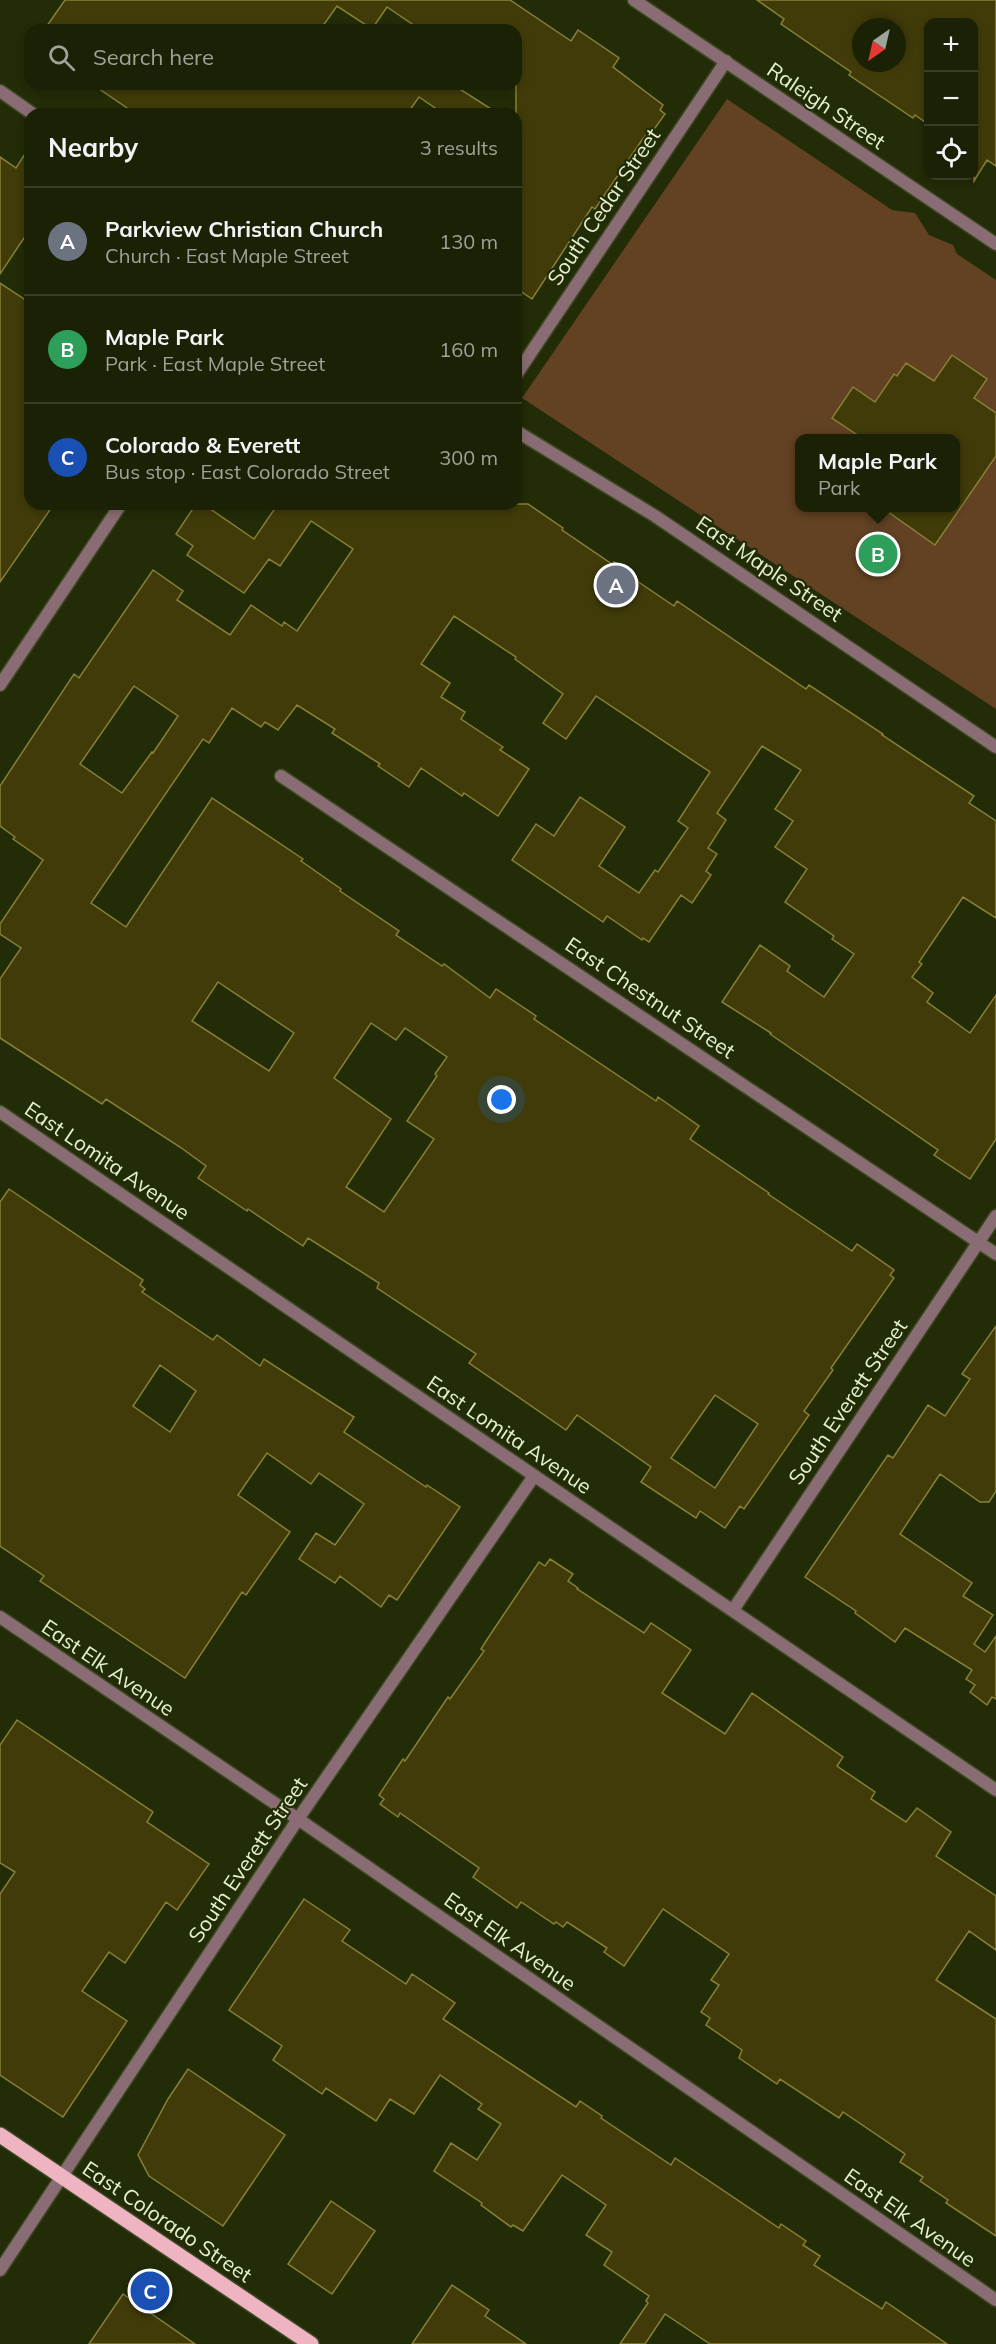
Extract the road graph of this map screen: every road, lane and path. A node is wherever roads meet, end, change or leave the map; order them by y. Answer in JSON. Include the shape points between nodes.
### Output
{"nodes":[{"id":1,"x":634,"y":0,"type":"edge"},
{"id":2,"x":726,"y":61,"type":"junction"},
{"id":3,"x":0,"y":91,"type":"edge"},
{"id":4,"x":24,"y":108,"type":"edge"},
{"id":5,"x":996,"y":244,"type":"edge"},
{"id":6,"x":522,"y":366,"type":"edge"},
{"id":7,"x":522,"y":435,"type":"edge"},
{"id":8,"x":118,"y":510,"type":"edge"},
{"id":9,"x":0,"y":685,"type":"edge"},
{"id":10,"x":996,"y":747,"type":"edge"},
{"id":11,"x":281,"y":776,"type":"dead end"},
{"id":12,"x":0,"y":1112,"type":"edge"},
{"id":13,"x":996,"y":1216,"type":"edge"},
{"id":14,"x":979,"y":1242,"type":"junction"},
{"id":15,"x":996,"y":1254,"type":"edge"},
{"id":16,"x":534,"y":1476,"type":"junction"},
{"id":17,"x":733,"y":1610,"type":"junction"},
{"id":18,"x":0,"y":1617,"type":"edge"},
{"id":19,"x":996,"y":1790,"type":"edge"},
{"id":20,"x":298,"y":1819,"type":"junction"},
{"id":21,"x":0,"y":2135,"type":"edge"},
{"id":22,"x":62,"y":2176,"type":"junction"},
{"id":23,"x":0,"y":2270,"type":"edge"},
{"id":24,"x":996,"y":2301,"type":"edge"},
{"id":25,"x":311,"y":2344,"type":"edge"}],
"edges":[{"from":1,"to":2,"type":"street","name":"Raleigh Street"},
{"from":2,"to":5,"type":"street","name":"Raleigh Street"},
{"from":2,"to":6,"type":"street","name":"South Cedar Street"},
{"from":3,"to":4,"type":"street"},
{"from":7,"to":10,"type":"street","name":"East Maple Street","via":[[655,516]]},
{"from":8,"to":9,"type":"street"},
{"from":11,"to":14,"type":"street","name":"East Chestnut Street"},
{"from":12,"to":16,"type":"street","name":"East Lomita Avenue"},
{"from":13,"to":14,"type":"street","name":"South Everett Street"},
{"from":14,"to":15,"type":"street","name":"East Chestnut Street"},
{"from":14,"to":17,"type":"street","name":"South Everett Street"},
{"from":16,"to":17,"type":"street","name":"East Lomita Avenue"},
{"from":16,"to":20,"type":"street","name":"South Everett Street"},
{"from":17,"to":19,"type":"street","name":"East Lomita Avenue"},
{"from":18,"to":20,"type":"street","name":"East Elk Avenue"},
{"from":20,"to":22,"type":"street","name":"South Everett Street"},
{"from":20,"to":24,"type":"street","name":"East Elk Avenue"},
{"from":21,"to":22,"type":"main road","name":"East Colorado Street"},
{"from":22,"to":23,"type":"street","name":"South Everett Street"},
{"from":22,"to":25,"type":"main road","name":"East Colorado Street"}]}
